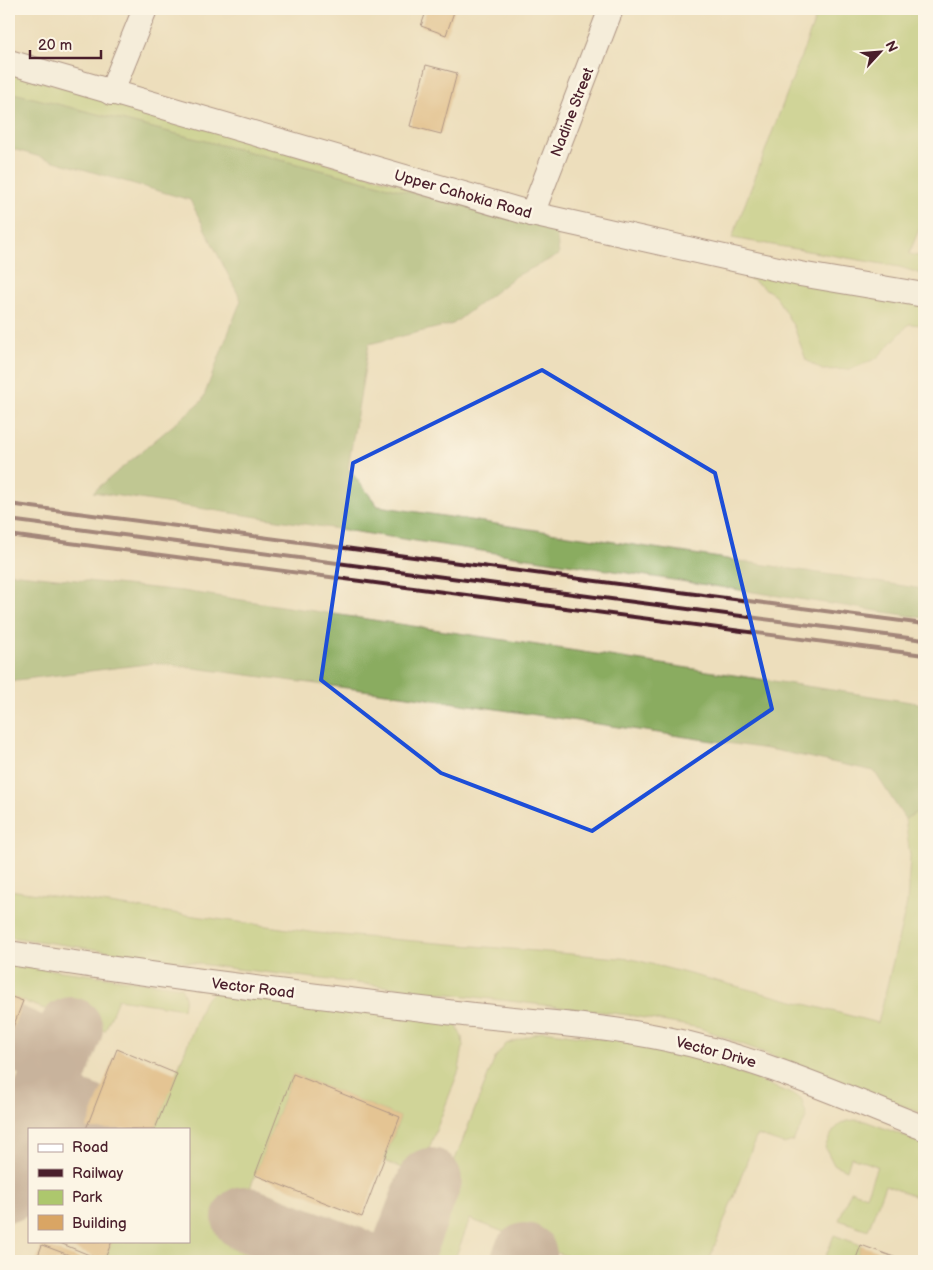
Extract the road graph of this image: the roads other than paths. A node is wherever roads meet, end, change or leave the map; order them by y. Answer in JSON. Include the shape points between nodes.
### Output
{"nodes":[{"id":1,"x":145,"y":9,"type":"edge"},
{"id":2,"x":611,"y":9,"type":"edge"},
{"id":3,"x":9,"y":62,"type":"edge"},
{"id":4,"x":112,"y":93,"type":"junction"},
{"id":5,"x":532,"y":214,"type":"junction"},
{"id":6,"x":924,"y":295,"type":"edge"},
{"id":7,"x":9,"y":954,"type":"edge"},
{"id":8,"x":497,"y":1018,"type":"joint"},
{"id":9,"x":924,"y":1128,"type":"edge"}],
"edges":[{"from":1,"to":4,"type":"street"},
{"from":2,"to":5,"type":"street","name":"Nadine Street"},
{"from":3,"to":4,"type":"street","name":"Upper Cahokia Road"},
{"from":4,"to":5,"type":"street","name":"Upper Cahokia Road"},
{"from":5,"to":6,"type":"street","name":"Upper Cahokia Road","via":[[800,274]]},
{"from":7,"to":8,"type":"street","name":"Vector Road","via":[[184,980]]},
{"from":8,"to":9,"type":"street","name":"Vector Drive","via":[[579,1025],[667,1039],[754,1061]]}]}
